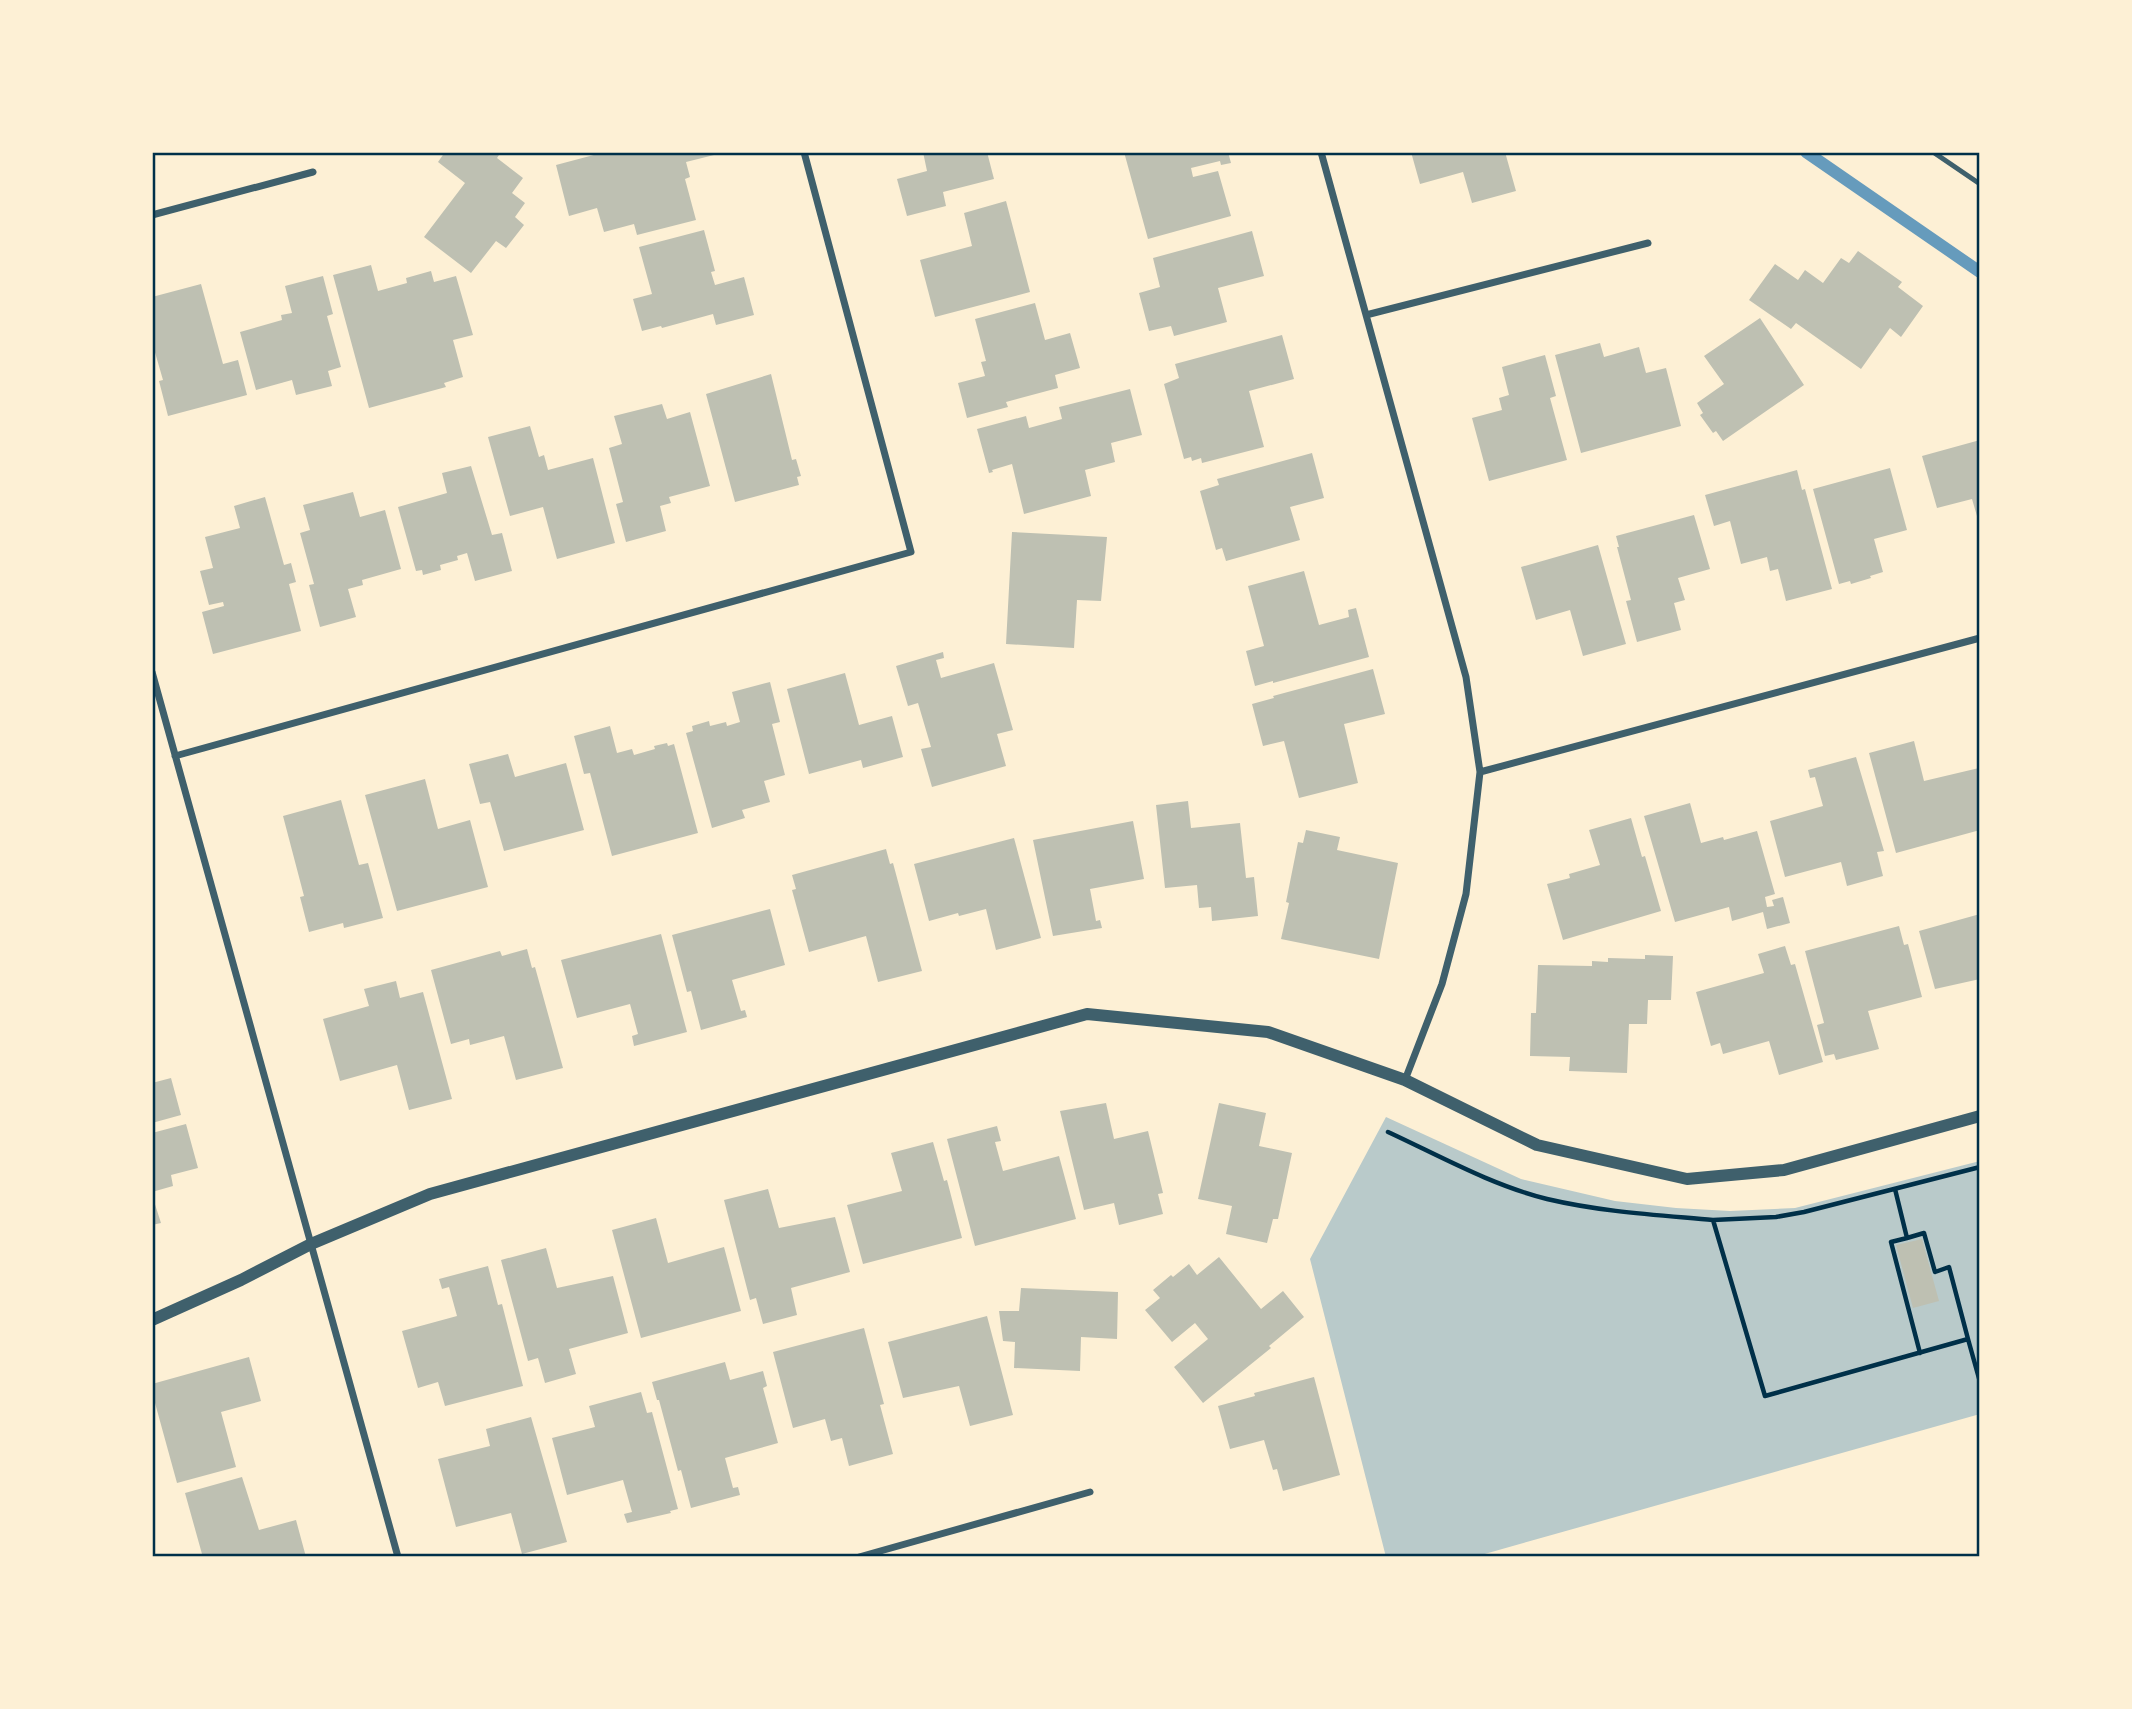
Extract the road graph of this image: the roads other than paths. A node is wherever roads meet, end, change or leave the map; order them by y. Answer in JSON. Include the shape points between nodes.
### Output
{"nodes":[{"id":1,"x":804,"y":152,"type":"edge"},
{"id":2,"x":1321,"y":152,"type":"edge"},
{"id":3,"x":1933,"y":152,"type":"edge"},
{"id":4,"x":313,"y":172,"type":"dead end"},
{"id":5,"x":1980,"y":184,"type":"edge"},
{"id":6,"x":152,"y":215,"type":"edge"},
{"id":7,"x":1648,"y":243,"type":"dead end"},
{"id":8,"x":1366,"y":315,"type":"junction"},
{"id":9,"x":1980,"y":638,"type":"edge"},
{"id":10,"x":152,"y":672,"type":"edge"},
{"id":11,"x":175,"y":756,"type":"junction"},
{"id":12,"x":1480,"y":772,"type":"junction"},
{"id":13,"x":1405,"y":1080,"type":"junction"},
{"id":14,"x":1980,"y":1116,"type":"edge"},
{"id":15,"x":311,"y":1244,"type":"junction"},
{"id":16,"x":152,"y":1320,"type":"edge"},
{"id":17,"x":1090,"y":1492,"type":"dead end"},
{"id":18,"x":398,"y":1557,"type":"edge"},
{"id":19,"x":859,"y":1557,"type":"edge"}],
"edges":[{"from":1,"to":11,"type":"street","via":[[911,552]]},
{"from":2,"to":8,"type":"street"},
{"from":3,"to":5,"type":"lane"},
{"from":4,"to":6,"type":"street"},
{"from":7,"to":8,"type":"street"},
{"from":8,"to":12,"type":"street","via":[[1466,677]]},
{"from":9,"to":12,"type":"street"},
{"from":10,"to":11,"type":"street"},
{"from":11,"to":15,"type":"street"},
{"from":12,"to":13,"type":"street","via":[[1466,894],[1442,985]]},
{"from":13,"to":14,"type":"street","via":[[1537,1145],[1687,1179],[1784,1170]]},
{"from":13,"to":15,"type":"street","via":[[1268,1032],[1087,1014],[430,1194]]},
{"from":15,"to":16,"type":"street"},
{"from":15,"to":18,"type":"street"},
{"from":17,"to":19,"type":"street"}]}
